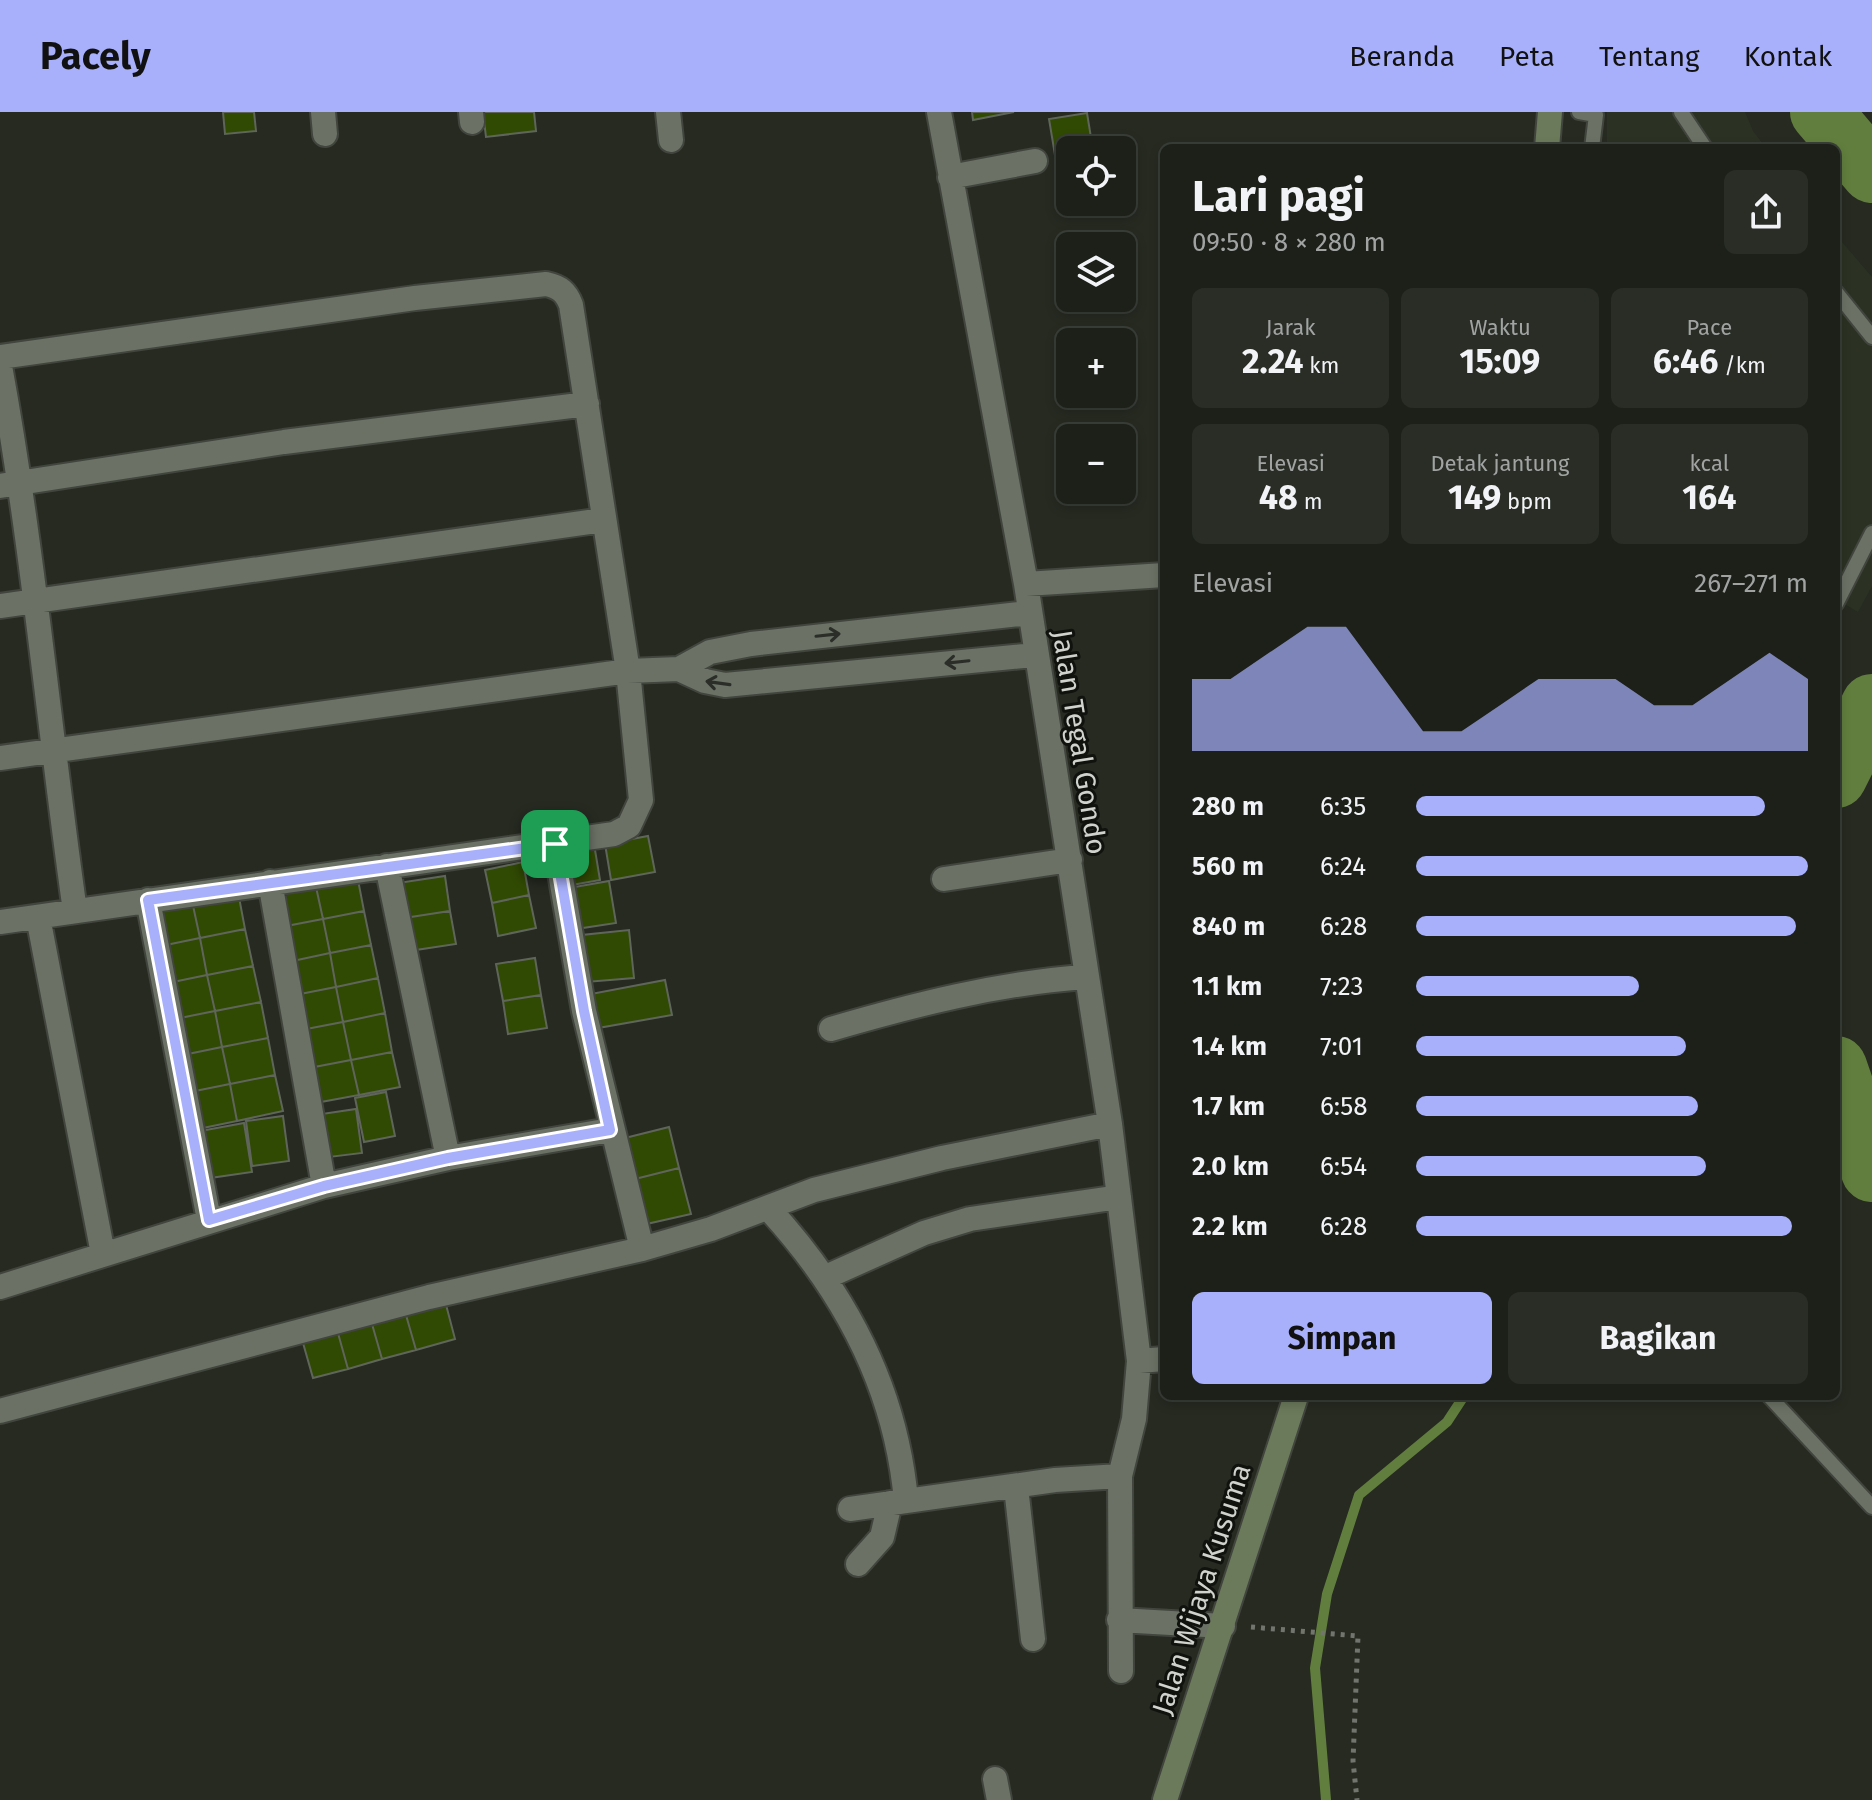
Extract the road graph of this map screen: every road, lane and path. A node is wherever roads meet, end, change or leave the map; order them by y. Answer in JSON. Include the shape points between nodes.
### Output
{"nodes":[{"id":1,"x":668,"y":112,"type":"edge"},
{"id":2,"x":939,"y":112,"type":"edge"},
{"id":3,"x":1550,"y":112,"type":"edge"},
{"id":4,"x":1579,"y":112,"type":"edge"},
{"id":5,"x":1681,"y":112,"type":"edge"},
{"id":6,"x":671,"y":140,"type":"dead end"},
{"id":7,"x":1547,"y":144,"type":"edge"},
{"id":8,"x":1592,"y":144,"type":"edge"},
{"id":9,"x":1702,"y":144,"type":"edge"},
{"id":10,"x":1035,"y":161,"type":"dead end"},
{"id":11,"x":950,"y":177,"type":"junction"},
{"id":12,"x":1840,"y":297,"type":"edge"},
{"id":13,"x":1872,"y":337,"type":"edge"},
{"id":14,"x":0,"y":357,"type":"edge"},
{"id":15,"x":0,"y":366,"type":"edge"},
{"id":16,"x":587,"y":404,"type":"junction"},
{"id":17,"x":11,"y":484,"type":"edge"},
{"id":18,"x":603,"y":520,"type":"junction"},
{"id":19,"x":1872,"y":533,"type":"edge"},
{"id":20,"x":1160,"y":575,"type":"edge"},
{"id":21,"x":1026,"y":584,"type":"junction"},
{"id":22,"x":1840,"y":596,"type":"edge"},
{"id":23,"x":33,"y":601,"type":"junction"},
{"id":24,"x":0,"y":606,"type":"edge"},
{"id":25,"x":1028,"y":613,"type":"junction"},
{"id":26,"x":1034,"y":655,"type":"junction"},
{"id":27,"x":679,"y":669,"type":"junction"},
{"id":28,"x":628,"y":671,"type":"junction"},
{"id":29,"x":52,"y":751,"type":"junction"},
{"id":30,"x":0,"y":758,"type":"edge"},
{"id":31,"x":555,"y":844,"type":"junction"},
{"id":32,"x":1070,"y":860,"type":"junction"},
{"id":33,"x":387,"y":866,"type":"junction"},
{"id":34,"x":944,"y":879,"type":"dead end"},
{"id":35,"x":270,"y":882,"type":"junction"},
{"id":36,"x":148,"y":900,"type":"junction"},
{"id":37,"x":75,"y":911,"type":"junction"},
{"id":38,"x":38,"y":917,"type":"junction"},
{"id":39,"x":0,"y":922,"type":"edge"},
{"id":40,"x":1085,"y":977,"type":"junction"},
{"id":41,"x":831,"y":1029,"type":"dead end"},
{"id":42,"x":1110,"y":1124,"type":"junction"},
{"id":43,"x":610,"y":1130,"type":"junction"},
{"id":44,"x":448,"y":1158,"type":"junction"},
{"id":45,"x":324,"y":1186,"type":"junction"},
{"id":46,"x":1119,"y":1197,"type":"junction"},
{"id":47,"x":769,"y":1209,"type":"junction"},
{"id":48,"x":209,"y":1220,"type":"junction"},
{"id":49,"x":642,"y":1249,"type":"junction"},
{"id":50,"x":103,"y":1254,"type":"junction"},
{"id":51,"x":826,"y":1277,"type":"junction"},
{"id":52,"x":0,"y":1287,"type":"edge"},
{"id":53,"x":1160,"y":1359,"type":"edge"},
{"id":54,"x":1139,"y":1361,"type":"junction"},
{"id":55,"x":1295,"y":1400,"type":"edge"},
{"id":56,"x":1773,"y":1400,"type":"edge"},
{"id":57,"x":0,"y":1411,"type":"edge"},
{"id":58,"x":1120,"y":1476,"type":"junction"},
{"id":59,"x":1016,"y":1487,"type":"junction"},
{"id":60,"x":909,"y":1500,"type":"junction"},
{"id":61,"x":1872,"y":1507,"type":"edge"},
{"id":62,"x":850,"y":1509,"type":"dead end"},
{"id":63,"x":858,"y":1564,"type":"dead end"},
{"id":64,"x":1119,"y":1620,"type":"junction"},
{"id":65,"x":1223,"y":1626,"type":"junction"},
{"id":66,"x":1033,"y":1639,"type":"dead end"},
{"id":67,"x":1121,"y":1671,"type":"dead end"},
{"id":68,"x":1165,"y":1800,"type":"edge"},
{"id":69,"x":1357,"y":1800,"type":"edge"}],
"edges":[{"from":1,"to":6,"type":"street"},
{"from":2,"to":11,"type":"street","name":"Jalan Tegal Gondo"},
{"from":3,"to":7,"type":"main road"},
{"from":4,"to":8,"type":"lane","via":[[1596,115]]},
{"from":5,"to":9,"type":"lane"},
{"from":10,"to":11,"type":"street"},
{"from":11,"to":21,"type":"street","name":"Jalan Tegal Gondo"},
{"from":12,"to":13,"type":"lane"},
{"from":14,"to":16,"type":"street","via":[[546,284],[567,294],[571,305]]},
{"from":15,"to":17,"type":"street"},
{"from":16,"to":17,"type":"street","via":[[284,442]]},
{"from":16,"to":18,"type":"street"},
{"from":17,"to":23,"type":"street"},
{"from":18,"to":23,"type":"street"},
{"from":18,"to":28,"type":"street"},
{"from":19,"to":22,"type":"lane"},
{"from":20,"to":21,"type":"street"},
{"from":21,"to":25,"type":"street","name":"Jalan Tegal Gondo"},
{"from":23,"to":24,"type":"street"},
{"from":23,"to":29,"type":"street"},
{"from":25,"to":26,"type":"street","name":"Jalan Tegal Gondo"},
{"from":27,"to":25,"type":"street","one_way":true,"via":[[710,652],[751,644]]},
{"from":26,"to":27,"type":"street","one_way":true,"via":[[725,685]]},
{"from":26,"to":32,"type":"street","name":"Jalan Tegal Gondo"},
{"from":27,"to":28,"type":"street"},
{"from":28,"to":29,"type":"street"},
{"from":28,"to":31,"type":"street","via":[[638,813],[614,834]]},
{"from":29,"to":30,"type":"street"},
{"from":29,"to":37,"type":"street"},
{"from":31,"to":33,"type":"street"},
{"from":31,"to":43,"type":"street"},
{"from":32,"to":34,"type":"street"},
{"from":32,"to":40,"type":"street","name":"Jalan Tegal Gondo"},
{"from":33,"to":35,"type":"street"},
{"from":33,"to":44,"type":"street"},
{"from":35,"to":36,"type":"street"},
{"from":35,"to":45,"type":"street"},
{"from":36,"to":37,"type":"street"},
{"from":36,"to":48,"type":"street"},
{"from":37,"to":38,"type":"street"},
{"from":38,"to":39,"type":"street"},
{"from":38,"to":50,"type":"street"},
{"from":40,"to":41,"type":"street","via":[[907,1007]]},
{"from":40,"to":42,"type":"street","name":"Jalan Tegal Gondo"},
{"from":42,"to":46,"type":"street","name":"Jalan Tegal Gondo"},
{"from":42,"to":47,"type":"street","via":[[856,1179]]},
{"from":43,"to":44,"type":"street"},
{"from":43,"to":49,"type":"street"},
{"from":44,"to":45,"type":"street"},
{"from":45,"to":48,"type":"street"},
{"from":46,"to":51,"type":"street","via":[[970,1219],[924,1233]]},
{"from":46,"to":54,"type":"street","name":"Jalan Tegal Gondo"},
{"from":47,"to":49,"type":"street"},
{"from":47,"to":51,"type":"street"},
{"from":48,"to":50,"type":"street"},
{"from":49,"to":57,"type":"street","via":[[429,1297]]},
{"from":50,"to":52,"type":"street"},
{"from":51,"to":60,"type":"street","via":[[878,1372]]},
{"from":53,"to":54,"type":"street"},
{"from":54,"to":58,"type":"street","name":"Jalan Tegal Gondo","via":[[1134,1419]]},
{"from":55,"to":65,"type":"main road","name":"Jalan Wijaya Kusuma"},
{"from":56,"to":61,"type":"lane"},
{"from":58,"to":59,"type":"street"},
{"from":58,"to":64,"type":"street","name":"Jalan Tegal Gondo"},
{"from":59,"to":60,"type":"street"},
{"from":59,"to":66,"type":"street"},
{"from":60,"to":62,"type":"street"},
{"from":60,"to":63,"type":"street"},
{"from":64,"to":65,"type":"street"},
{"from":64,"to":67,"type":"street","name":"Jalan Tegal Gondo"},
{"from":65,"to":68,"type":"main road","name":"Jalan Wijaya Kusuma"},
{"from":65,"to":69,"type":"path","via":[[1358,1636],[1353,1761]]}]}
